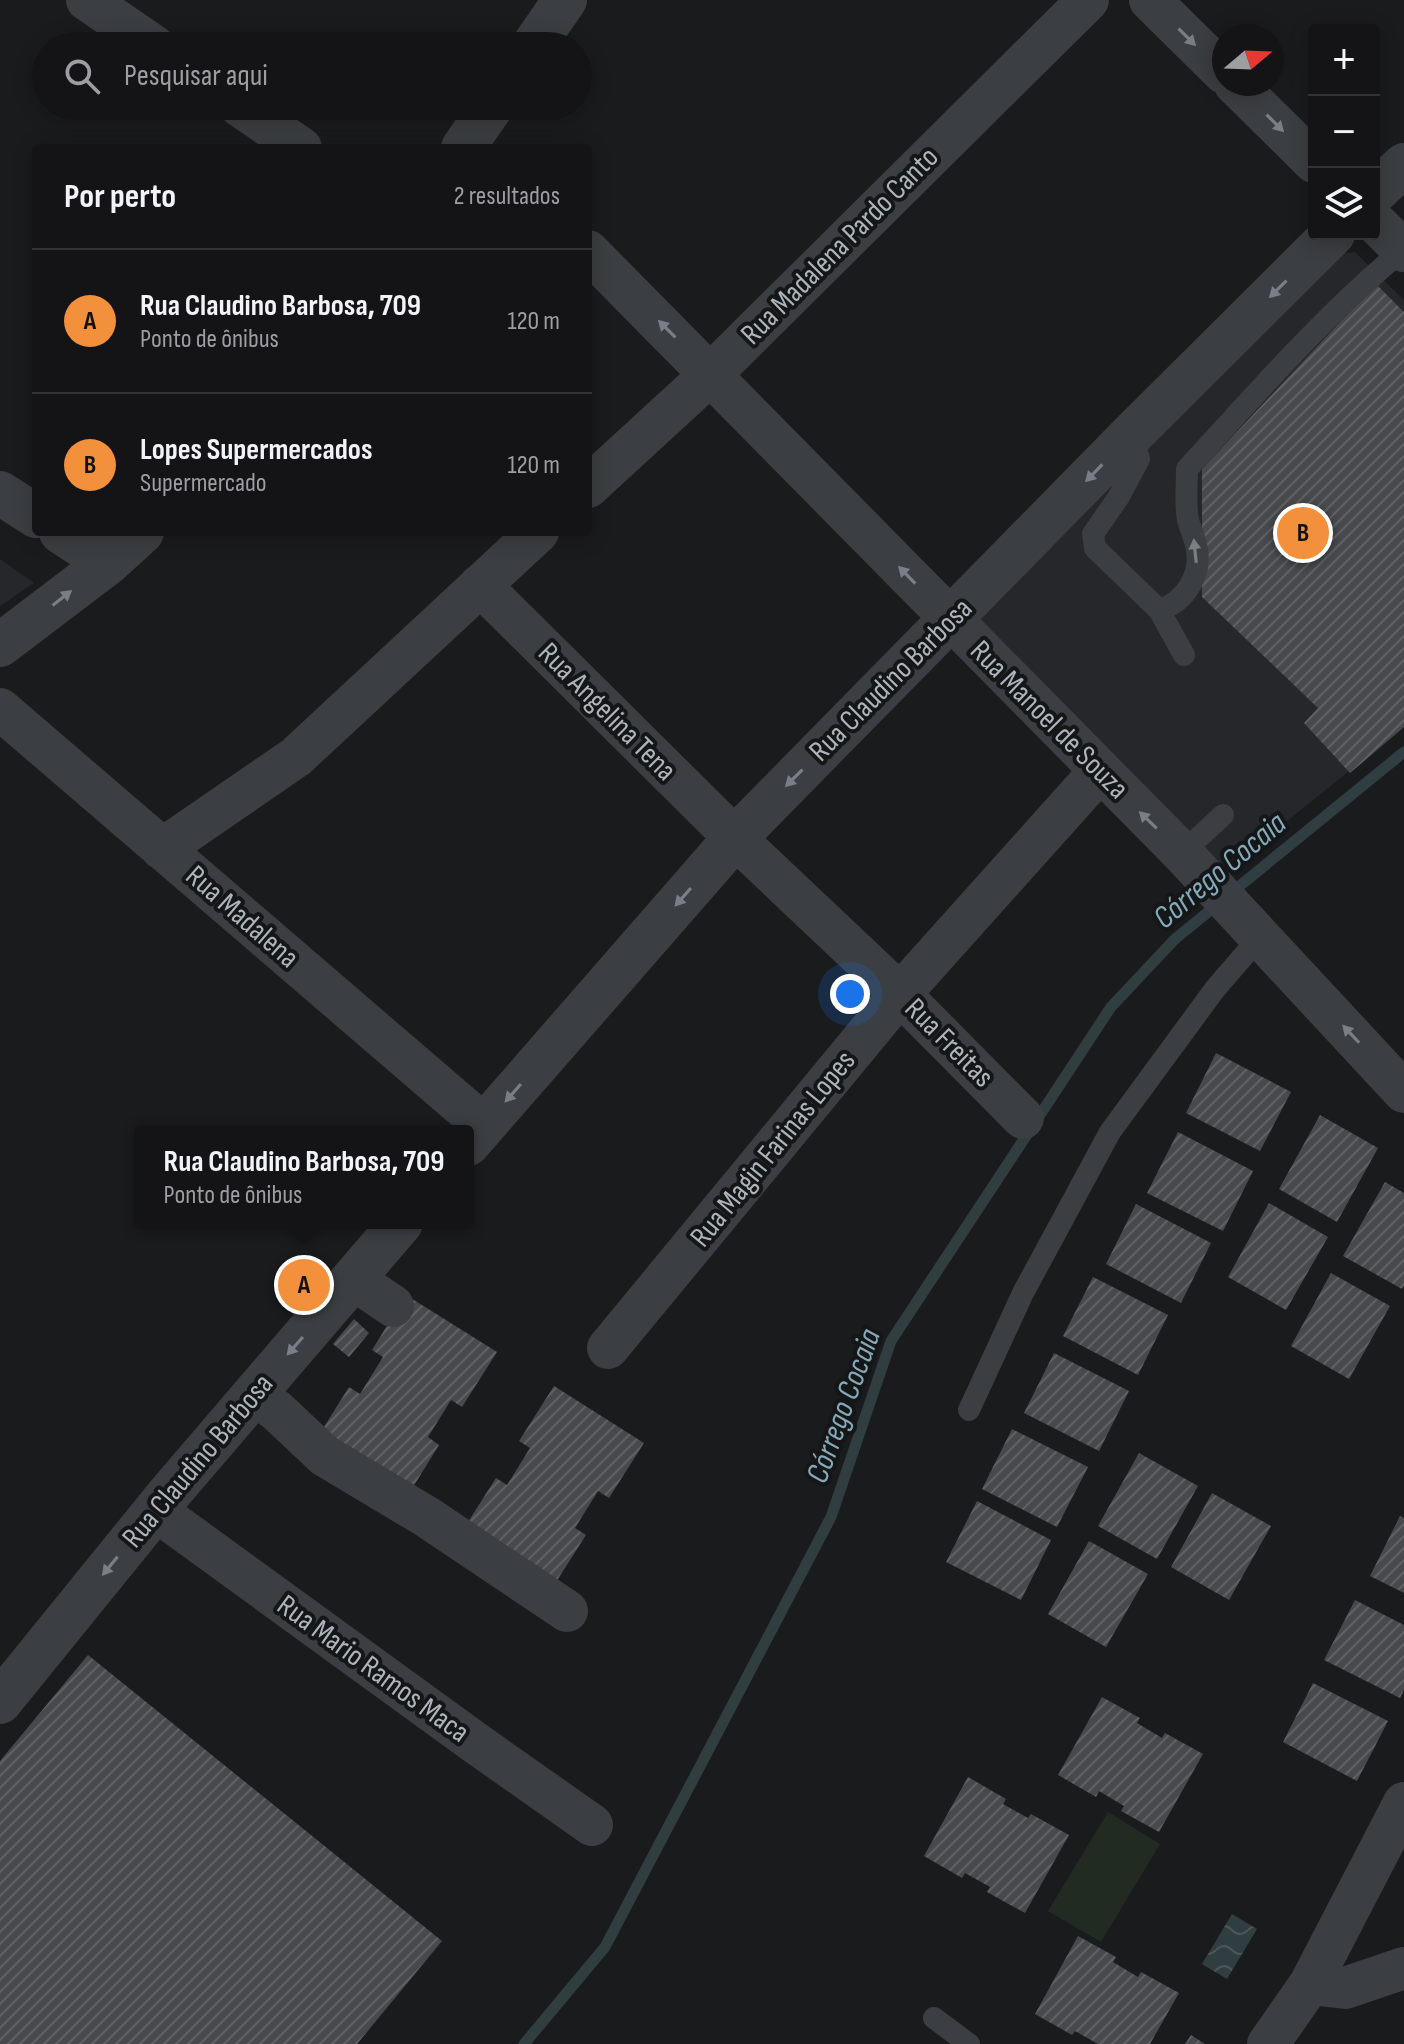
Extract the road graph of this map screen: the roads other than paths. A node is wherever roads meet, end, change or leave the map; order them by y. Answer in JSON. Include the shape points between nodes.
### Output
{"nodes":[{"id":1,"x":87,"y":0,"type":"edge"},
{"id":2,"x":565,"y":0,"type":"edge"},
{"id":3,"x":1088,"y":0,"type":"edge"},
{"id":4,"x":1150,"y":0,"type":"edge"},
{"id":5,"x":134,"y":32,"type":"edge"},
{"id":6,"x":543,"y":32,"type":"edge"},
{"id":7,"x":1212,"y":61,"type":"edge"},
{"id":8,"x":1247,"y":96,"type":"edge"},
{"id":9,"x":260,"y":120,"type":"edge"},
{"id":10,"x":295,"y":144,"type":"edge"},
{"id":11,"x":1308,"y":156,"type":"edge"},
{"id":12,"x":1404,"y":165,"type":"edge"},
{"id":13,"x":1380,"y":187,"type":"edge"},
{"id":14,"x":1327,"y":240,"type":"edge"},
{"id":15,"x":1394,"y":241,"type":"edge"},
{"id":16,"x":592,"y":255,"type":"edge"},
{"id":17,"x":711,"y":374,"type":"junction"},
{"id":18,"x":1132,"y":434,"type":"junction"},
{"id":19,"x":592,"y":483,"type":"edge"},
{"id":20,"x":0,"y":493,"type":"edge"},
{"id":21,"x":32,"y":513,"type":"edge"},
{"id":22,"x":67,"y":536,"type":"edge"},
{"id":23,"x":138,"y":536,"type":"edge"},
{"id":24,"x":534,"y":536,"type":"edge"},
{"id":25,"x":108,"y":563,"type":"junction"},
{"id":26,"x":480,"y":585,"type":"junction"},
{"id":27,"x":1159,"y":610,"type":"junction"},
{"id":28,"x":951,"y":620,"type":"junction"},
{"id":29,"x":0,"y":645,"type":"edge"},
{"id":30,"x":1184,"y":655,"type":"dead end"},
{"id":31,"x":0,"y":709,"type":"edge"},
{"id":32,"x":1099,"y":772,"type":"junction"},
{"id":33,"x":1223,"y":815,"type":"dead end"},
{"id":34,"x":735,"y":838,"type":"junction"},
{"id":35,"x":162,"y":849,"type":"junction"},
{"id":36,"x":1192,"y":865,"type":"junction"},
{"id":37,"x":1255,"y":933,"type":"junction"},
{"id":38,"x":900,"y":994,"type":"junction"},
{"id":39,"x":1404,"y":1092,"type":"edge"},
{"id":40,"x":1023,"y":1118,"type":"dead end"},
{"id":41,"x":465,"y":1125,"type":"edge"},
{"id":42,"x":476,"y":1135,"type":"edge"},
{"id":43,"x":396,"y":1229,"type":"edge"},
{"id":44,"x":353,"y":1279,"type":"junction"},
{"id":45,"x":393,"y":1306,"type":"dead end"},
{"id":46,"x":608,"y":1348,"type":"dead end"},
{"id":47,"x":254,"y":1395,"type":"junction"},
{"id":48,"x":969,"y":1410,"type":"dead end"},
{"id":49,"x":155,"y":1510,"type":"junction"},
{"id":50,"x":567,"y":1611,"type":"dead end"},
{"id":51,"x":0,"y":1702,"type":"edge"},
{"id":52,"x":1404,"y":1803,"type":"edge"},
{"id":53,"x":592,"y":1825,"type":"dead end"},
{"id":54,"x":1404,"y":1968,"type":"edge"},
{"id":55,"x":1310,"y":1984,"type":"junction"},
{"id":56,"x":934,"y":2018,"type":"dead end"},
{"id":57,"x":969,"y":2044,"type":"edge"},
{"id":58,"x":1268,"y":2044,"type":"edge"}],
"edges":[{"from":1,"to":5,"type":"street"},
{"from":2,"to":6,"type":"street"},
{"from":3,"to":17,"type":"street","name":"Rua Madalena Pardo Canto"},
{"from":4,"to":7,"type":"street","one_way":true},
{"from":8,"to":11,"type":"street","one_way":true},
{"from":9,"to":10,"type":"street"},
{"from":12,"to":13,"type":"street"},
{"from":14,"to":18,"type":"street","name":"Rua Claudino Barbosa","one_way":true},
{"from":27,"to":15,"type":"lane","one_way":true,"via":[[1174,606],[1189,589],[1197,567],[1188,520],[1187,469],[1382,267]]},
{"from":17,"to":16,"type":"street","name":"Rua Manoel de Souza","one_way":true},
{"from":17,"to":19,"type":"street","name":"Rua Madalena Pardo Canto"},
{"from":28,"to":17,"type":"street","name":"Rua Manoel de Souza","one_way":true},
{"from":18,"to":27,"type":"lane","via":[[1139,459],[1093,534],[1095,548]]},
{"from":18,"to":28,"type":"street","name":"Rua Claudino Barbosa","one_way":true},
{"from":20,"to":21,"type":"street"},
{"from":22,"to":25,"type":"street"},
{"from":23,"to":25,"type":"street"},
{"from":24,"to":26,"type":"street"},
{"from":29,"to":25,"type":"street","one_way":true},
{"from":26,"to":34,"type":"street","name":"Rua Angelina Tena"},
{"from":26,"to":35,"type":"street","via":[[296,757]]},
{"from":27,"to":30,"type":"lane"},
{"from":28,"to":32,"type":"street","name":"Rua Manoel de Souza"},
{"from":28,"to":34,"type":"street","name":"Rua Claudino Barbosa","one_way":true},
{"from":31,"to":35,"type":"street","name":"Rua Madalena"},
{"from":36,"to":32,"type":"street","name":"Rua Manoel de Souza","one_way":true},
{"from":32,"to":38,"type":"street","name":"Rua Magin Farinas Lopes"},
{"from":33,"to":36,"type":"lane"},
{"from":34,"to":38,"type":"street","name":"Rua Freitas"},
{"from":34,"to":42,"type":"street","name":"Rua Claudino Barbosa","one_way":true},
{"from":35,"to":41,"type":"street","name":"Rua Madalena"},
{"from":36,"to":37,"type":"street","name":"Rua Manoel de Souza"},
{"from":39,"to":37,"type":"street","name":"Rua Manoel de Souza","one_way":true},
{"from":37,"to":48,"type":"lane","via":[[1110,1132],[1023,1293]]},
{"from":38,"to":40,"type":"street","name":"Rua Freitas"},
{"from":38,"to":46,"type":"street","name":"Rua Magin Farinas Lopes"},
{"from":43,"to":44,"type":"street","name":"Rua Claudino Barbosa"},
{"from":44,"to":45,"type":"street"},
{"from":44,"to":47,"type":"street","name":"Rua Claudino Barbosa","one_way":true},
{"from":47,"to":49,"type":"street","name":"Rua Claudino Barbosa"},
{"from":47,"to":50,"type":"street","via":[[325,1456]]},
{"from":49,"to":51,"type":"street","name":"Rua Claudino Barbosa","one_way":true},
{"from":49,"to":53,"type":"street","name":"Rua Mario Ramos Maca"},
{"from":52,"to":55,"type":"street"},
{"from":54,"to":55,"type":"street","via":[[1345,1988]]},
{"from":55,"to":58,"type":"street"},
{"from":56,"to":57,"type":"lane"}]}
